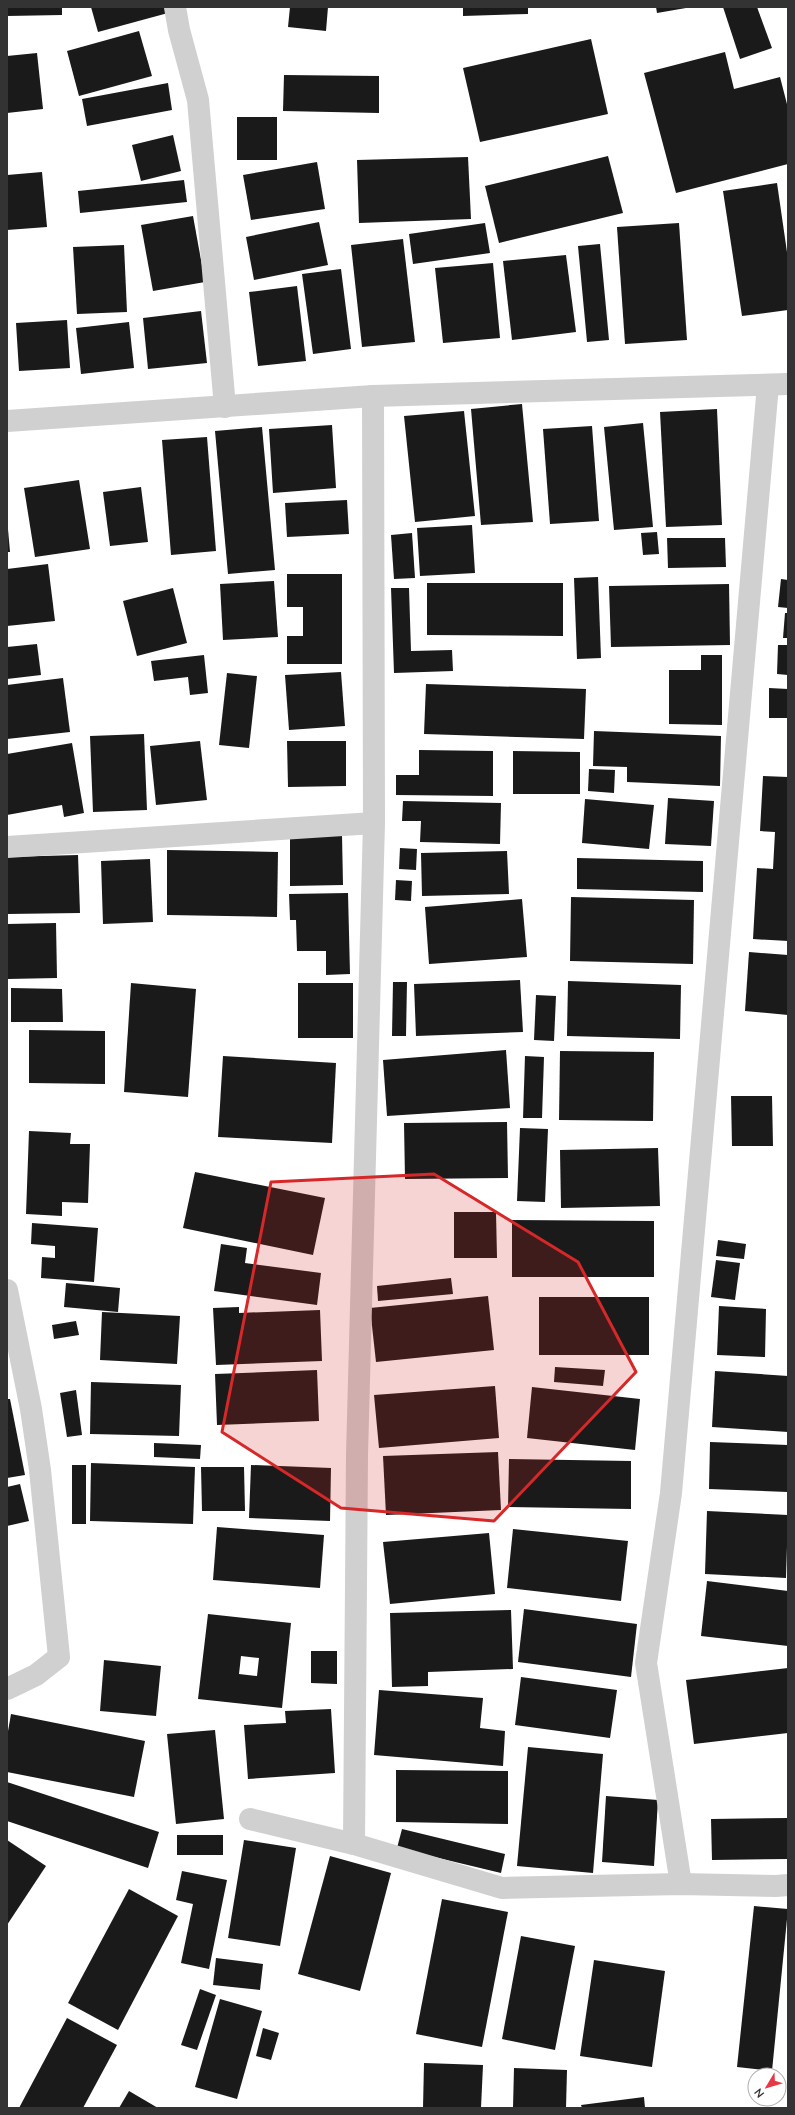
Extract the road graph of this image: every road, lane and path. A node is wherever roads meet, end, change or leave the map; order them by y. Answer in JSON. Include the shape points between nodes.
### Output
{"nodes":[{"id":1,"x":175,"y":7,"type":"edge"},
{"id":2,"x":778,"y":385,"type":"edge"},
{"id":3,"x":373,"y":396,"type":"junction"},
{"id":4,"x":226,"y":407,"type":"junction"},
{"id":5,"x":7,"y":421,"type":"edge"},
{"id":6,"x":374,"y":823,"type":"junction"},
{"id":7,"x":7,"y":847,"type":"edge"},
{"id":8,"x":7,"y":1290,"type":"edge"},
{"id":9,"x":7,"y":1689,"type":"edge"},
{"id":10,"x":250,"y":1819,"type":"dead end"},
{"id":11,"x":354,"y":1844,"type":"junction"},
{"id":12,"x":681,"y":1884,"type":"junction"},
{"id":13,"x":788,"y":1885,"type":"edge"}],
"edges":[{"from":1,"to":4,"type":"street","via":[[198,100]]},
{"from":2,"to":3,"type":"street"},
{"from":2,"to":12,"type":"street","via":[[671,1492],[646,1663]]},
{"from":3,"to":4,"type":"street"},
{"from":3,"to":6,"type":"street"},
{"from":4,"to":5,"type":"street"},
{"from":6,"to":7,"type":"street"},
{"from":6,"to":11,"type":"street","via":[[357,1455]]},
{"from":8,"to":9,"type":"street","via":[[31,1409],[40,1470],[59,1657],[36,1675]]},
{"from":10,"to":11,"type":"street"},
{"from":11,"to":12,"type":"street","via":[[502,1888]]},
{"from":12,"to":13,"type":"street"}]}
